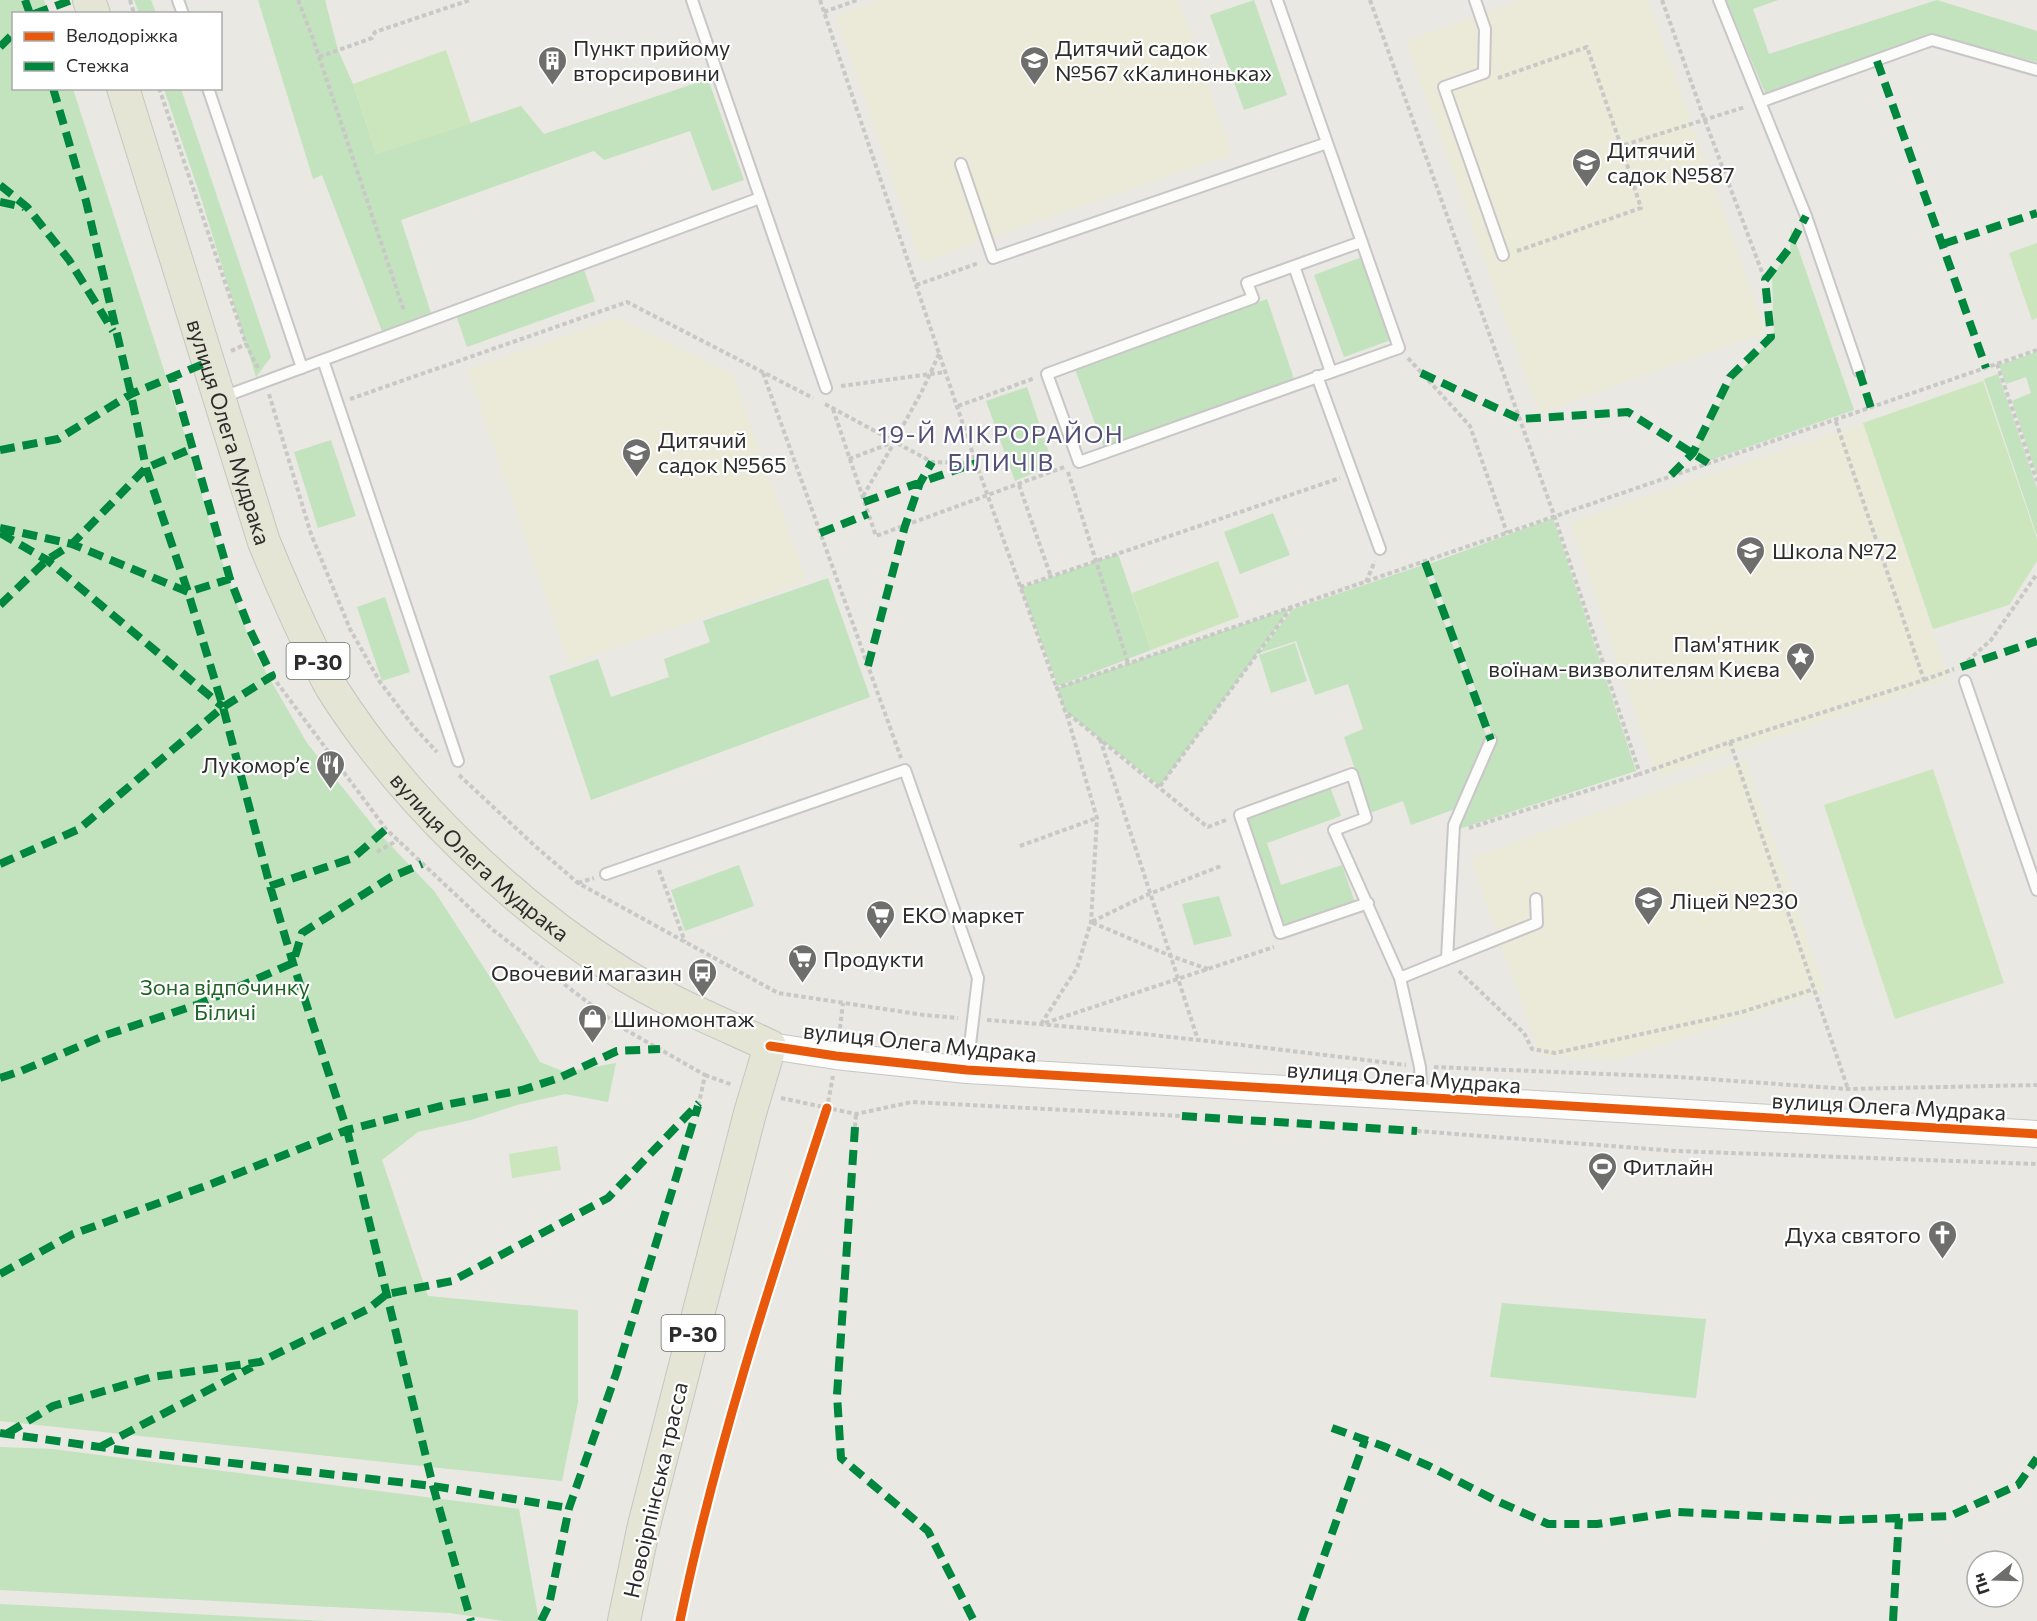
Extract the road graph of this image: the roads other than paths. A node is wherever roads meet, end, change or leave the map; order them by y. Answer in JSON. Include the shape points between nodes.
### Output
{"nodes":[{"id":1,"x":692,"y":0,"type":"edge"},
{"id":2,"x":1277,"y":0,"type":"edge"},
{"id":3,"x":1475,"y":0,"type":"edge"},
{"id":4,"x":1719,"y":0,"type":"edge"},
{"id":5,"x":2037,"y":70,"type":"edge"},
{"id":6,"x":124,"y":90,"type":"edge"},
{"id":7,"x":209,"y":90,"type":"edge"},
{"id":8,"x":1761,"y":102,"type":"junction"},
{"id":9,"x":1327,"y":143,"type":"junction"},
{"id":10,"x":961,"y":164,"type":"dead end"},
{"id":11,"x":760,"y":198,"type":"junction"},
{"id":12,"x":1361,"y":242,"type":"junction"},
{"id":13,"x":1503,"y":255,"type":"road end"},
{"id":14,"x":1294,"y":266,"type":"junction"},
{"id":15,"x":322,"y":360,"type":"junction"},
{"id":16,"x":302,"y":368,"type":"junction"},
{"id":17,"x":1859,"y":371,"type":"dead end"},
{"id":18,"x":1331,"y":372,"type":"junction"},
{"id":19,"x":1317,"y":376,"type":"junction"},
{"id":20,"x":826,"y":388,"type":"road end"},
{"id":21,"x":220,"y":398,"type":"junction"},
{"id":22,"x":1380,"y":549,"type":"dead end"},
{"id":23,"x":1965,"y":681,"type":"dead end"},
{"id":24,"x":1491,"y":740,"type":"dead end"},
{"id":25,"x":458,"y":761,"type":"dead end"},
{"id":26,"x":606,"y":874,"type":"dead end"},
{"id":27,"x":2037,"y":890,"type":"edge"},
{"id":28,"x":1536,"y":899,"type":"dead end"},
{"id":29,"x":1368,"y":903,"type":"junction"},
{"id":30,"x":1447,"y":959,"type":"junction"},
{"id":31,"x":1400,"y":978,"type":"junction"},
{"id":32,"x":770,"y":1046,"type":"junction"},
{"id":33,"x":967,"y":1070,"type":"junction"},
{"id":34,"x":1422,"y":1098,"type":"junction"},
{"id":35,"x":2037,"y":1134,"type":"edge"},
{"id":36,"x":624,"y":1621,"type":"edge"}],
"edges":[{"from":1,"to":11,"type":"lane"},
{"from":2,"to":9,"type":"lane"},
{"from":3,"to":13,"type":"lane","via":[[1485,29],[1484,73],[1444,87]]},
{"from":4,"to":8,"type":"lane"},
{"from":5,"to":8,"type":"lane","via":[[1932,40]]},
{"from":6,"to":21,"type":"main road","name":"вулиця Олега Мудрака","number":"Р-30"},
{"from":7,"to":16,"type":"lane"},
{"from":8,"to":17,"type":"lane","via":[[1806,216]]},
{"from":9,"to":10,"type":"lane","via":[[993,258]]},
{"from":9,"to":12,"type":"lane"},
{"from":11,"to":15,"type":"lane"},
{"from":11,"to":20,"type":"lane"},
{"from":12,"to":14,"type":"lane"},
{"from":12,"to":18,"type":"lane","via":[[1399,348]]},
{"from":14,"to":18,"type":"lane"},
{"from":14,"to":19,"type":"lane","via":[[1248,283],[1253,298],[1047,374],[1079,462]]},
{"from":15,"to":16,"type":"lane"},
{"from":15,"to":25,"type":"lane"},
{"from":16,"to":21,"type":"lane"},
{"from":18,"to":19,"type":"lane"},
{"from":19,"to":22,"type":"lane"},
{"from":21,"to":32,"type":"main road","name":"вулиця Олега Мудрака","number":"Р-30","via":[[264,542],[289,603],[332,688],[369,744],[406,788],[480,863],[555,928],[624,974]]},
{"from":23,"to":27,"type":"lane"},
{"from":24,"to":30,"type":"lane","via":[[1454,825]]},
{"from":26,"to":33,"type":"lane","via":[[905,770],[978,978]]},
{"from":28,"to":30,"type":"lane","via":[[1537,923]]},
{"from":29,"to":29,"type":"lane","via":[[1334,830],[1366,818],[1352,774],[1240,815],[1280,933]]},
{"from":29,"to":31,"type":"lane"},
{"from":30,"to":31,"type":"lane"},
{"from":31,"to":34,"type":"lane","via":[[1420,1066]]},
{"from":32,"to":33,"type":"street","name":"вулиця Олега Мудрака"},
{"from":32,"to":36,"type":"main road","name":"Новоірпінська трасса","number":"Р-30","via":[[644,1525]]},
{"from":33,"to":34,"type":"street","name":"вулиця Олега Мудрака"},
{"from":34,"to":35,"type":"street","name":"вулиця Олега Мудрака"}]}
